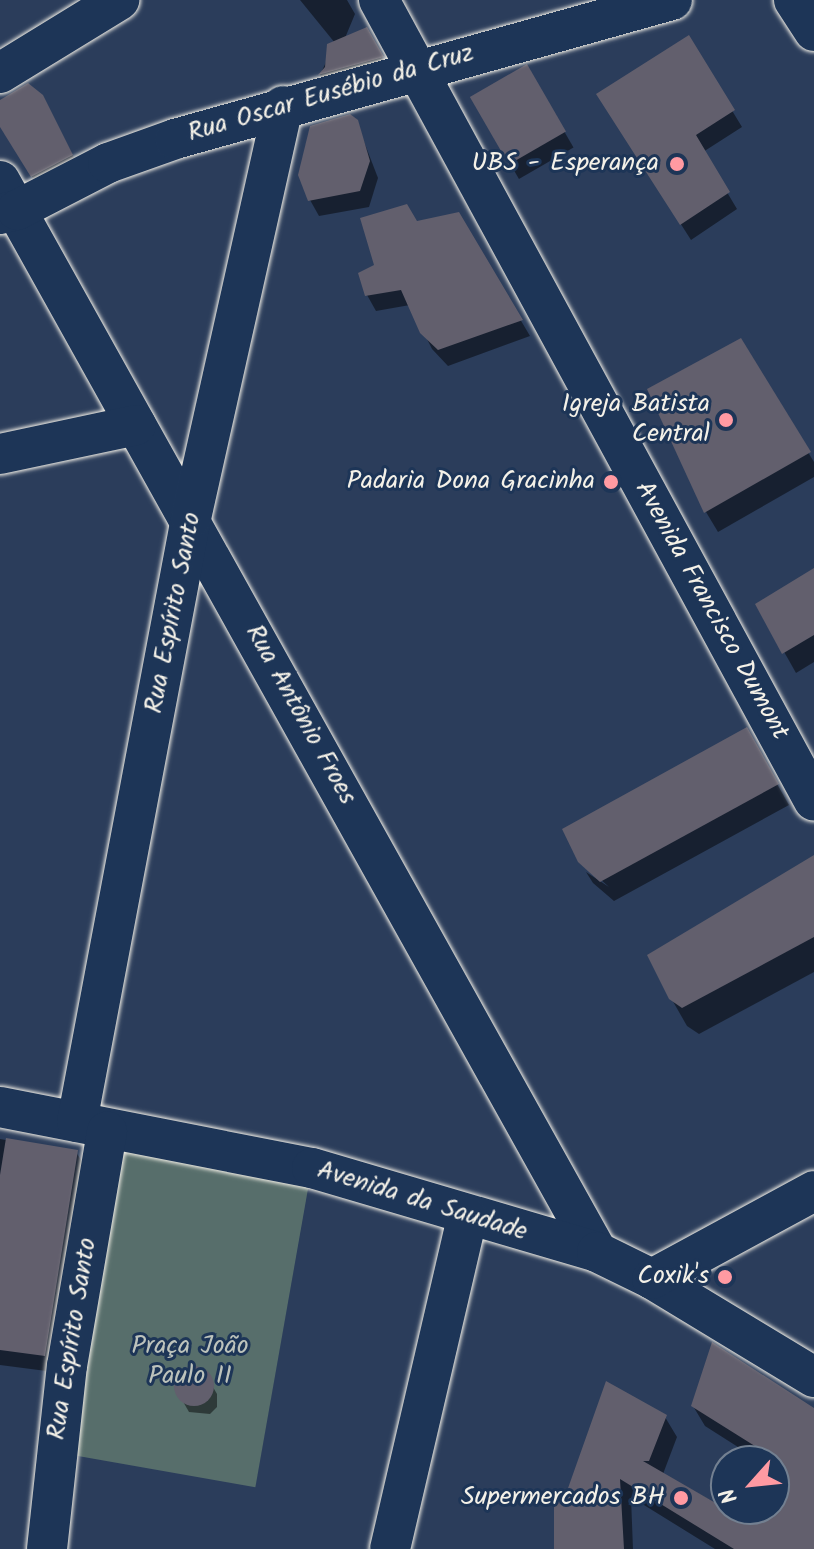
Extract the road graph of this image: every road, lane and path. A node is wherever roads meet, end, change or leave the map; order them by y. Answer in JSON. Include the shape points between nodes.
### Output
{"nodes":[{"id":1,"x":119,"y":0,"type":"edge"},
{"id":2,"x":379,"y":0,"type":"edge"},
{"id":3,"x":672,"y":0,"type":"edge"},
{"id":4,"x":794,"y":0,"type":"edge"},
{"id":5,"x":814,"y":31,"type":"edge"},
{"id":6,"x":415,"y":68,"type":"junction"},
{"id":7,"x":0,"y":73,"type":"edge"},
{"id":8,"x":283,"y":106,"type":"junction"},
{"id":9,"x":6,"y":202,"type":"edge"},
{"id":10,"x":136,"y":425,"type":"junction"},
{"id":11,"x":0,"y":454,"type":"edge"},
{"id":12,"x":191,"y":518,"type":"junction"},
{"id":13,"x":814,"y":801,"type":"edge"},
{"id":14,"x":0,"y":1107,"type":"edge"},
{"id":15,"x":92,"y":1126,"type":"junction"},
{"id":16,"x":814,"y":1191,"type":"edge"},
{"id":17,"x":467,"y":1217,"type":"junction"},
{"id":18,"x":597,"y":1252,"type":"junction"},
{"id":19,"x":652,"y":1279,"type":"junction"},
{"id":20,"x":814,"y":1377,"type":"edge"},
{"id":21,"x":47,"y":1549,"type":"edge"},
{"id":22,"x":390,"y":1549,"type":"edge"}],
"edges":[{"from":1,"to":7,"type":"street"},
{"from":2,"to":6,"type":"street","name":"Avenida Francisco Dumont"},
{"from":3,"to":6,"type":"street","name":"Rua Oscar Eusébio da Cruz"},
{"from":4,"to":5,"type":"street"},
{"from":6,"to":8,"type":"street","name":"Rua Oscar Eusébio da Cruz"},
{"from":6,"to":13,"type":"street","name":"Avenida Francisco Dumont"},
{"from":8,"to":9,"type":"street","name":"Rua Oscar Eusébio da Cruz"},
{"from":8,"to":12,"type":"street","name":"Rua Espírito Santo"},
{"from":9,"to":10,"type":"street","name":"Rua Antônio Froes"},
{"from":10,"to":11,"type":"street"},
{"from":10,"to":12,"type":"street","name":"Rua Antônio Froes"},
{"from":12,"to":15,"type":"street","name":"Rua Espírito Santo"},
{"from":12,"to":18,"type":"street","name":"Rua Antônio Froes"},
{"from":14,"to":15,"type":"street","name":"Avenida da Saudade"},
{"from":15,"to":17,"type":"street","name":"Avenida da Saudade","via":[[312,1168]]},
{"from":15,"to":21,"type":"street","name":"Rua Espírito Santo"},
{"from":16,"to":19,"type":"street"},
{"from":17,"to":18,"type":"street","name":"Avenida da Saudade"},
{"from":17,"to":22,"type":"street"},
{"from":18,"to":19,"type":"street","name":"Avenida da Saudade"},
{"from":19,"to":20,"type":"street","name":"Avenida da Saudade"}]}
